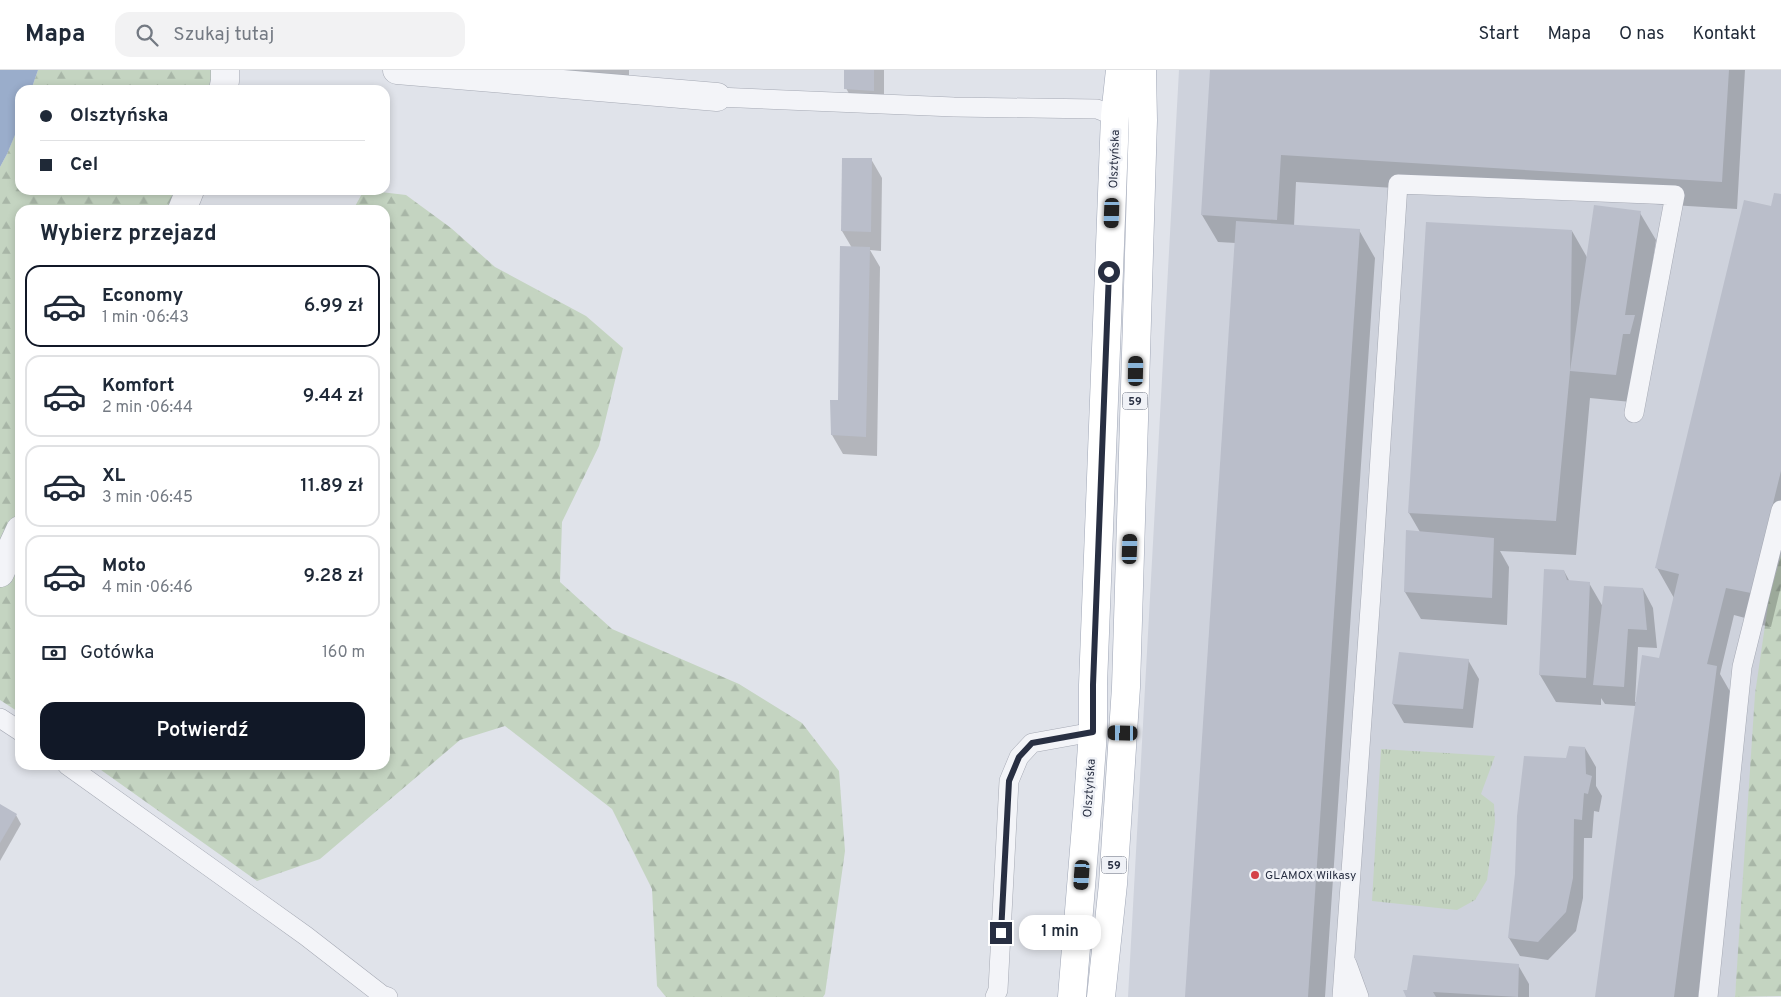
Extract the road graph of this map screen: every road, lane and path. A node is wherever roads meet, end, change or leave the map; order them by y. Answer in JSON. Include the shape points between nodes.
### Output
{"nodes":[{"id":1,"x":225,"y":70,"type":"edge"},
{"id":2,"x":397,"y":70,"type":"edge"},
{"id":3,"x":1120,"y":70,"type":"edge"},
{"id":4,"x":1142,"y":70,"type":"edge"},
{"id":5,"x":224,"y":85,"type":"edge"},
{"id":6,"x":717,"y":98,"type":"joint"},
{"id":7,"x":1115,"y":116,"type":"junction"},
{"id":8,"x":1634,"y":413,"type":"dead end"},
{"id":9,"x":1781,"y":510,"type":"edge"},
{"id":10,"x":15,"y":541,"type":"edge"},
{"id":11,"x":0,"y":573,"type":"edge"},
{"id":12,"x":0,"y":718,"type":"edge"},
{"id":13,"x":15,"y":728,"type":"edge"},
{"id":14,"x":1093,"y":732,"type":"junction"},
{"id":15,"x":1123,"y":733,"type":"junction"},
{"id":16,"x":74,"y":770,"type":"edge"},
{"id":17,"x":1345,"y":958,"type":"junction"},
{"id":18,"x":388,"y":997,"type":"edge"},
{"id":19,"x":995,"y":997,"type":"edge"},
{"id":20,"x":1072,"y":997,"type":"edge"},
{"id":21,"x":1101,"y":997,"type":"edge"},
{"id":22,"x":1342,"y":997,"type":"edge"},
{"id":23,"x":1359,"y":997,"type":"edge"},
{"id":24,"x":1708,"y":997,"type":"edge"}],
"edges":[{"from":1,"to":5,"type":"street"},
{"from":2,"to":6,"type":"street"},
{"from":3,"to":7,"type":"main road","name":"Olsztyńska","number":"59"},
{"from":4,"to":15,"type":"main road","number":"59"},
{"from":6,"to":7,"type":"lane","via":[[1097,108]]},
{"from":7,"to":14,"type":"main road","name":"Olsztyńska","number":"59"},
{"from":8,"to":17,"type":"lane","via":[[1675,195],[1398,184]]},
{"from":9,"to":24,"type":"lane","via":[[1742,667]]},
{"from":10,"to":11,"type":"street"},
{"from":12,"to":13,"type":"lane"},
{"from":14,"to":15,"type":"main road"},
{"from":14,"to":19,"type":"lane","via":[[1032,743],[1019,757],[1009,781],[998,990]]},
{"from":14,"to":20,"type":"main road","name":"Olsztyńska","number":"59"},
{"from":15,"to":21,"type":"main road","number":"59","via":[[1113,884]]},
{"from":16,"to":18,"type":"lane"},
{"from":17,"to":22,"type":"lane"},
{"from":17,"to":23,"type":"lane"}]}
